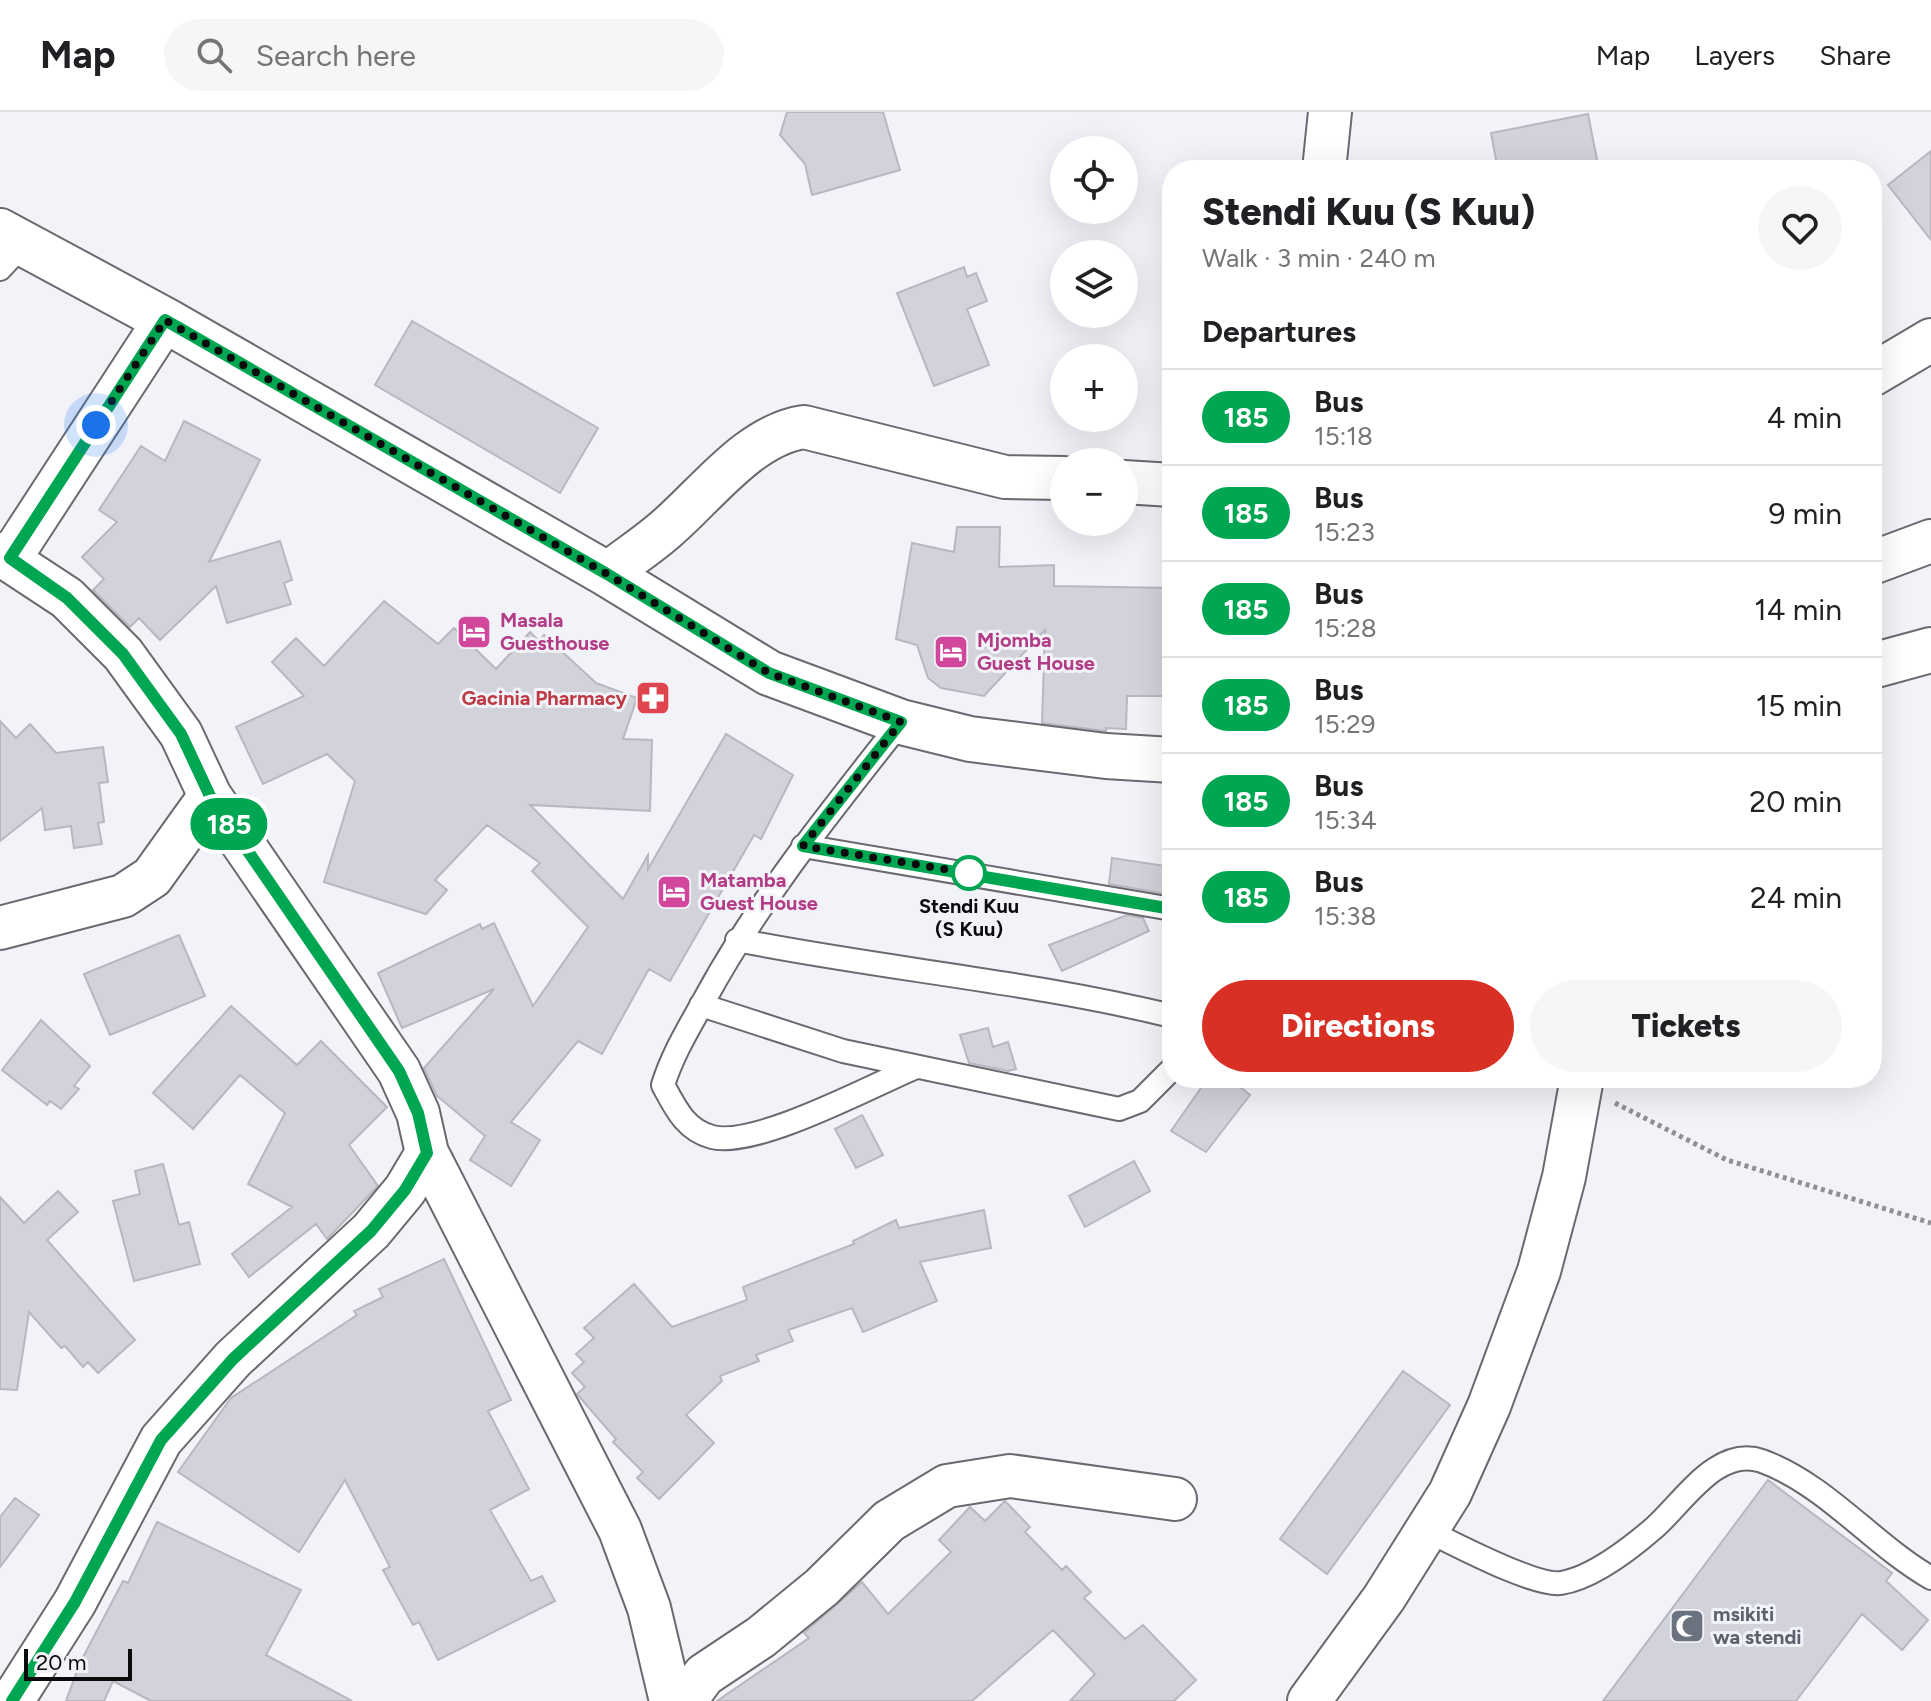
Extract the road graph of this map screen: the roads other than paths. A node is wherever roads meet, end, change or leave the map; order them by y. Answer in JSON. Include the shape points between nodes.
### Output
{"nodes":[{"id":1,"x":1330,"y":112,"type":"edge"},
{"id":2,"x":1325,"y":160,"type":"edge"},
{"id":3,"x":8,"y":247,"type":"edge"},
{"id":4,"x":165,"y":320,"type":"junction"},
{"id":5,"x":1931,"y":340,"type":"edge"},
{"id":6,"x":1882,"y":369,"type":"edge"},
{"id":7,"x":1050,"y":478,"type":"edge"},
{"id":8,"x":1138,"y":483,"type":"edge"},
{"id":9,"x":1162,"y":484,"type":"edge"},
{"id":10,"x":1931,"y":541,"type":"edge"},
{"id":11,"x":5,"y":556,"type":"edge"},
{"id":12,"x":1882,"y":559,"type":"edge"},
{"id":13,"x":607,"y":574,"type":"junction"},
{"id":14,"x":1931,"y":650,"type":"edge"},
{"id":15,"x":1882,"y":663,"type":"edge"},
{"id":16,"x":901,"y":722,"type":"junction"},
{"id":17,"x":1162,"y":759,"type":"edge"},
{"id":18,"x":210,"y":796,"type":"junction"},
{"id":19,"x":803,"y":846,"type":"junction"},
{"id":20,"x":1162,"y":907,"type":"edge"},
{"id":21,"x":0,"y":928,"type":"edge"},
{"id":22,"x":737,"y":940,"type":"junction"},
{"id":23,"x":701,"y":1005,"type":"junction"},
{"id":24,"x":1162,"y":1014,"type":"edge"},
{"id":25,"x":916,"y":1067,"type":"junction"},
{"id":26,"x":1162,"y":1079,"type":"edge"},
{"id":27,"x":1580,"y":1088,"type":"edge"},
{"id":28,"x":427,"y":1153,"type":"junction"},
{"id":29,"x":1175,"y":1499,"type":"dead end"},
{"id":30,"x":1426,"y":1530,"type":"junction"},
{"id":31,"x":1931,"y":1578,"type":"edge"},
{"id":32,"x":1317,"y":1698,"type":"edge"},
{"id":33,"x":12,"y":1701,"type":"edge"},
{"id":34,"x":671,"y":1701,"type":"edge"},
{"id":35,"x":685,"y":1701,"type":"edge"}],
"edges":[{"from":1,"to":2,"type":"street"},
{"from":3,"to":4,"type":"main road"},
{"from":4,"to":11,"type":"street"},
{"from":4,"to":13,"type":"main road"},
{"from":5,"to":6,"type":"street"},
{"from":7,"to":13,"type":"street","via":[[1005,477],[804,427],[786,429],[752,451],[664,531]]},
{"from":8,"to":9,"type":"street"},
{"from":10,"to":12,"type":"street"},
{"from":11,"to":18,"type":"street","via":[[67,598],[123,654],[181,734]]},
{"from":13,"to":16,"type":"main road","via":[[769,673]]},
{"from":14,"to":15,"type":"main road"},
{"from":16,"to":17,"type":"main road","via":[[970,739]]},
{"from":16,"to":19,"type":"lane"},
{"from":18,"to":21,"type":"street","via":[[152,877],[123,896]]},
{"from":18,"to":28,"type":"street","via":[[399,1071],[418,1113]]},
{"from":19,"to":20,"type":"lane"},
{"from":19,"to":22,"type":"lane"},
{"from":22,"to":23,"type":"lane"},
{"from":22,"to":24,"type":"lane","via":[[842,961],[1079,993]]},
{"from":23,"to":25,"type":"lane","via":[[843,1051]]},
{"from":23,"to":25,"type":"lane","via":[[663,1085],[682,1120],[712,1137],[753,1136]]},
{"from":25,"to":26,"type":"lane","via":[[1119,1109],[1140,1101]]},
{"from":27,"to":30,"type":"street","via":[[1564,1177],[1513,1347],[1450,1493]]},
{"from":28,"to":33,"type":"street","via":[[371,1231],[233,1359],[161,1440],[75,1602]]},
{"from":28,"to":34,"type":"street","via":[[620,1530],[649,1608]]},
{"from":29,"to":35,"type":"street","via":[[1010,1476],[947,1486],[889,1521],[798,1607],[704,1675]]},
{"from":30,"to":31,"type":"lane","via":[[1521,1573],[1559,1584],[1590,1573],[1654,1528],[1701,1477],[1730,1463],[1759,1460],[1809,1486]]},
{"from":30,"to":32,"type":"street"}]}
